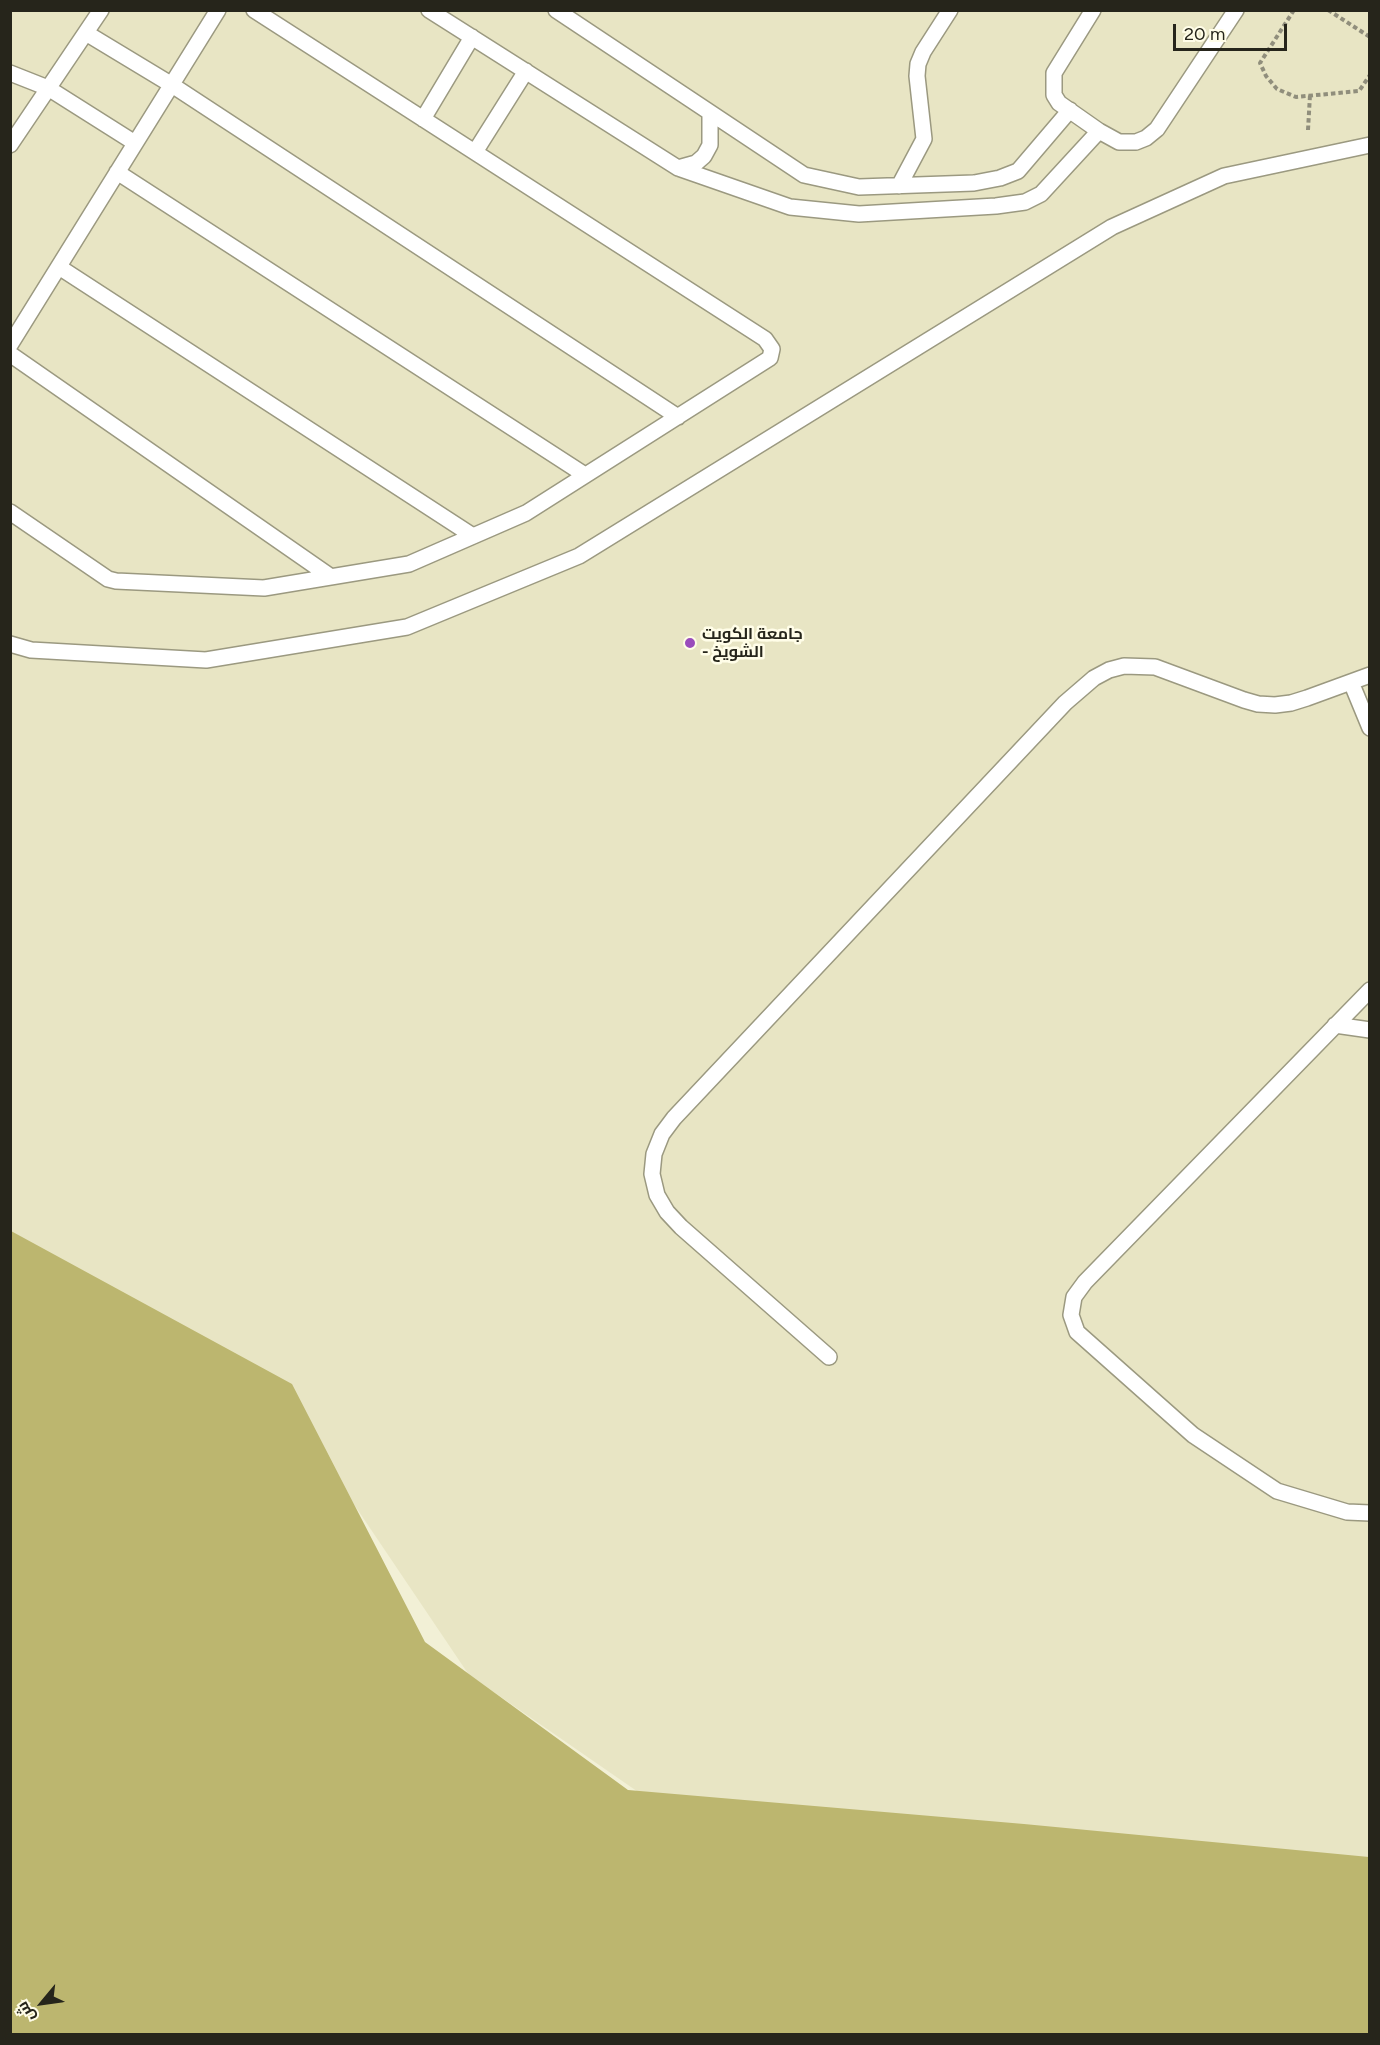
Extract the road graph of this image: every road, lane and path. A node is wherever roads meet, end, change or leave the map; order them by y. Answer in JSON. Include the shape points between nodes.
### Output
{"nodes":[{"id":1,"x":100,"y":10,"type":"edge"},
{"id":2,"x":218,"y":10,"type":"edge"},
{"id":3,"x":254,"y":10,"type":"edge"},
{"id":4,"x":429,"y":10,"type":"edge"},
{"id":5,"x":556,"y":10,"type":"edge"},
{"id":6,"x":950,"y":10,"type":"edge"},
{"id":7,"x":1093,"y":10,"type":"edge"},
{"id":8,"x":1236,"y":10,"type":"edge"},
{"id":9,"x":1294,"y":10,"type":"edge"},
{"id":10,"x":1328,"y":10,"type":"edge"},
{"id":11,"x":86,"y":33,"type":"junction"},
{"id":12,"x":472,"y":37,"type":"junction"},
{"id":13,"x":1370,"y":37,"type":"edge"},
{"id":14,"x":526,"y":71,"type":"junction"},
{"id":15,"x":10,"y":73,"type":"edge"},
{"id":16,"x":1370,"y":75,"type":"edge"},
{"id":17,"x":171,"y":85,"type":"junction"},
{"id":18,"x":48,"y":88,"type":"junction"},
{"id":19,"x":1310,"y":95,"type":"junction"},
{"id":20,"x":1070,"y":110,"type":"junction"},
{"id":21,"x":711,"y":114,"type":"junction"},
{"id":22,"x":423,"y":119,"type":"junction"},
{"id":23,"x":1099,"y":131,"type":"junction"},
{"id":24,"x":135,"y":143,"type":"junction"},
{"id":25,"x":1370,"y":145,"type":"edge"},
{"id":26,"x":10,"y":146,"type":"edge"},
{"id":27,"x":475,"y":152,"type":"junction"},
{"id":28,"x":1307,"y":158,"type":"junction"},
{"id":29,"x":678,"y":168,"type":"junction"},
{"id":30,"x":117,"y":172,"type":"junction"},
{"id":31,"x":899,"y":186,"type":"junction"},
{"id":32,"x":59,"y":267,"type":"junction"},
{"id":33,"x":10,"y":345,"type":"edge"},
{"id":34,"x":10,"y":354,"type":"edge"},
{"id":35,"x":678,"y":417,"type":"junction"},
{"id":36,"x":585,"y":475,"type":"junction"},
{"id":37,"x":10,"y":512,"type":"edge"},
{"id":38,"x":473,"y":536,"type":"junction"},
{"id":39,"x":331,"y":577,"type":"junction"},
{"id":40,"x":10,"y":644,"type":"edge"},
{"id":41,"x":1370,"y":675,"type":"edge"},
{"id":42,"x":1351,"y":682,"type":"junction"},
{"id":43,"x":1370,"y":728,"type":"edge"},
{"id":44,"x":1370,"y":990,"type":"edge"},
{"id":45,"x":1335,"y":1025,"type":"junction"},
{"id":46,"x":1370,"y":1030,"type":"edge"},
{"id":47,"x":829,"y":1357,"type":"dead end"},
{"id":48,"x":1370,"y":1513,"type":"edge"}],
"edges":[{"from":1,"to":11,"type":"lane"},
{"from":2,"to":17,"type":"lane"},
{"from":3,"to":22,"type":"lane"},
{"from":4,"to":12,"type":"lane"},
{"from":5,"to":21,"type":"lane"},
{"from":6,"to":31,"type":"lane","via":[[918,64],[924,139]]},
{"from":7,"to":20,"type":"lane","via":[[1054,73],[1054,95]]},
{"from":8,"to":23,"type":"lane","via":[[1157,129],[1136,142],[1119,142]]},
{"from":9,"to":19,"type":"path","via":[[1260,63],[1277,90],[1296,97]]},
{"from":10,"to":13,"type":"path"},
{"from":11,"to":17,"type":"lane"},
{"from":11,"to":18,"type":"lane"},
{"from":12,"to":14,"type":"lane"},
{"from":12,"to":22,"type":"lane"},
{"from":14,"to":27,"type":"lane"},
{"from":14,"to":29,"type":"lane"},
{"from":15,"to":18,"type":"lane"},
{"from":16,"to":19,"type":"path","via":[[1359,92]]},
{"from":17,"to":24,"type":"lane"},
{"from":17,"to":35,"type":"lane"},
{"from":18,"to":24,"type":"lane"},
{"from":18,"to":26,"type":"lane"},
{"from":19,"to":28,"type":"path"},
{"from":20,"to":23,"type":"lane"},
{"from":20,"to":31,"type":"lane","via":[[1018,171],[974,183]]},
{"from":21,"to":29,"type":"lane","via":[[710,145],[705,156],[696,164]]},
{"from":21,"to":31,"type":"lane","via":[[804,175],[859,187]]},
{"from":22,"to":27,"type":"lane"},
{"from":23,"to":29,"type":"lane","via":[[1041,194],[1025,202],[996,206],[859,214],[790,207]]},
{"from":24,"to":30,"type":"lane"},
{"from":25,"to":28,"type":"lane"},
{"from":27,"to":35,"type":"lane","via":[[765,339],[772,349],[770,358]]},
{"from":28,"to":40,"type":"lane","via":[[1224,176],[1113,227],[579,556],[407,627],[206,660],[31,650]]},
{"from":30,"to":32,"type":"lane"},
{"from":30,"to":36,"type":"lane"},
{"from":32,"to":33,"type":"lane"},
{"from":32,"to":38,"type":"lane"},
{"from":34,"to":39,"type":"lane"},
{"from":35,"to":36,"type":"lane"},
{"from":36,"to":38,"type":"lane","via":[[526,513]]},
{"from":37,"to":39,"type":"lane","via":[[116,581],[264,588]]},
{"from":38,"to":39,"type":"lane","via":[[410,564]]},
{"from":41,"to":42,"type":"lane"},
{"from":42,"to":43,"type":"lane"},
{"from":42,"to":47,"type":"lane","via":[[1299,701],[1275,705],[1251,702],[1155,667],[1124,666],[1094,678],[1065,703],[674,1118],[654,1154],[652,1174],[667,1212]]},
{"from":44,"to":45,"type":"lane"},
{"from":45,"to":46,"type":"lane"},
{"from":45,"to":48,"type":"lane","via":[[1085,1282],[1074,1297],[1071,1315],[1077,1332],[1193,1435],[1276,1491],[1347,1512]]}]}
